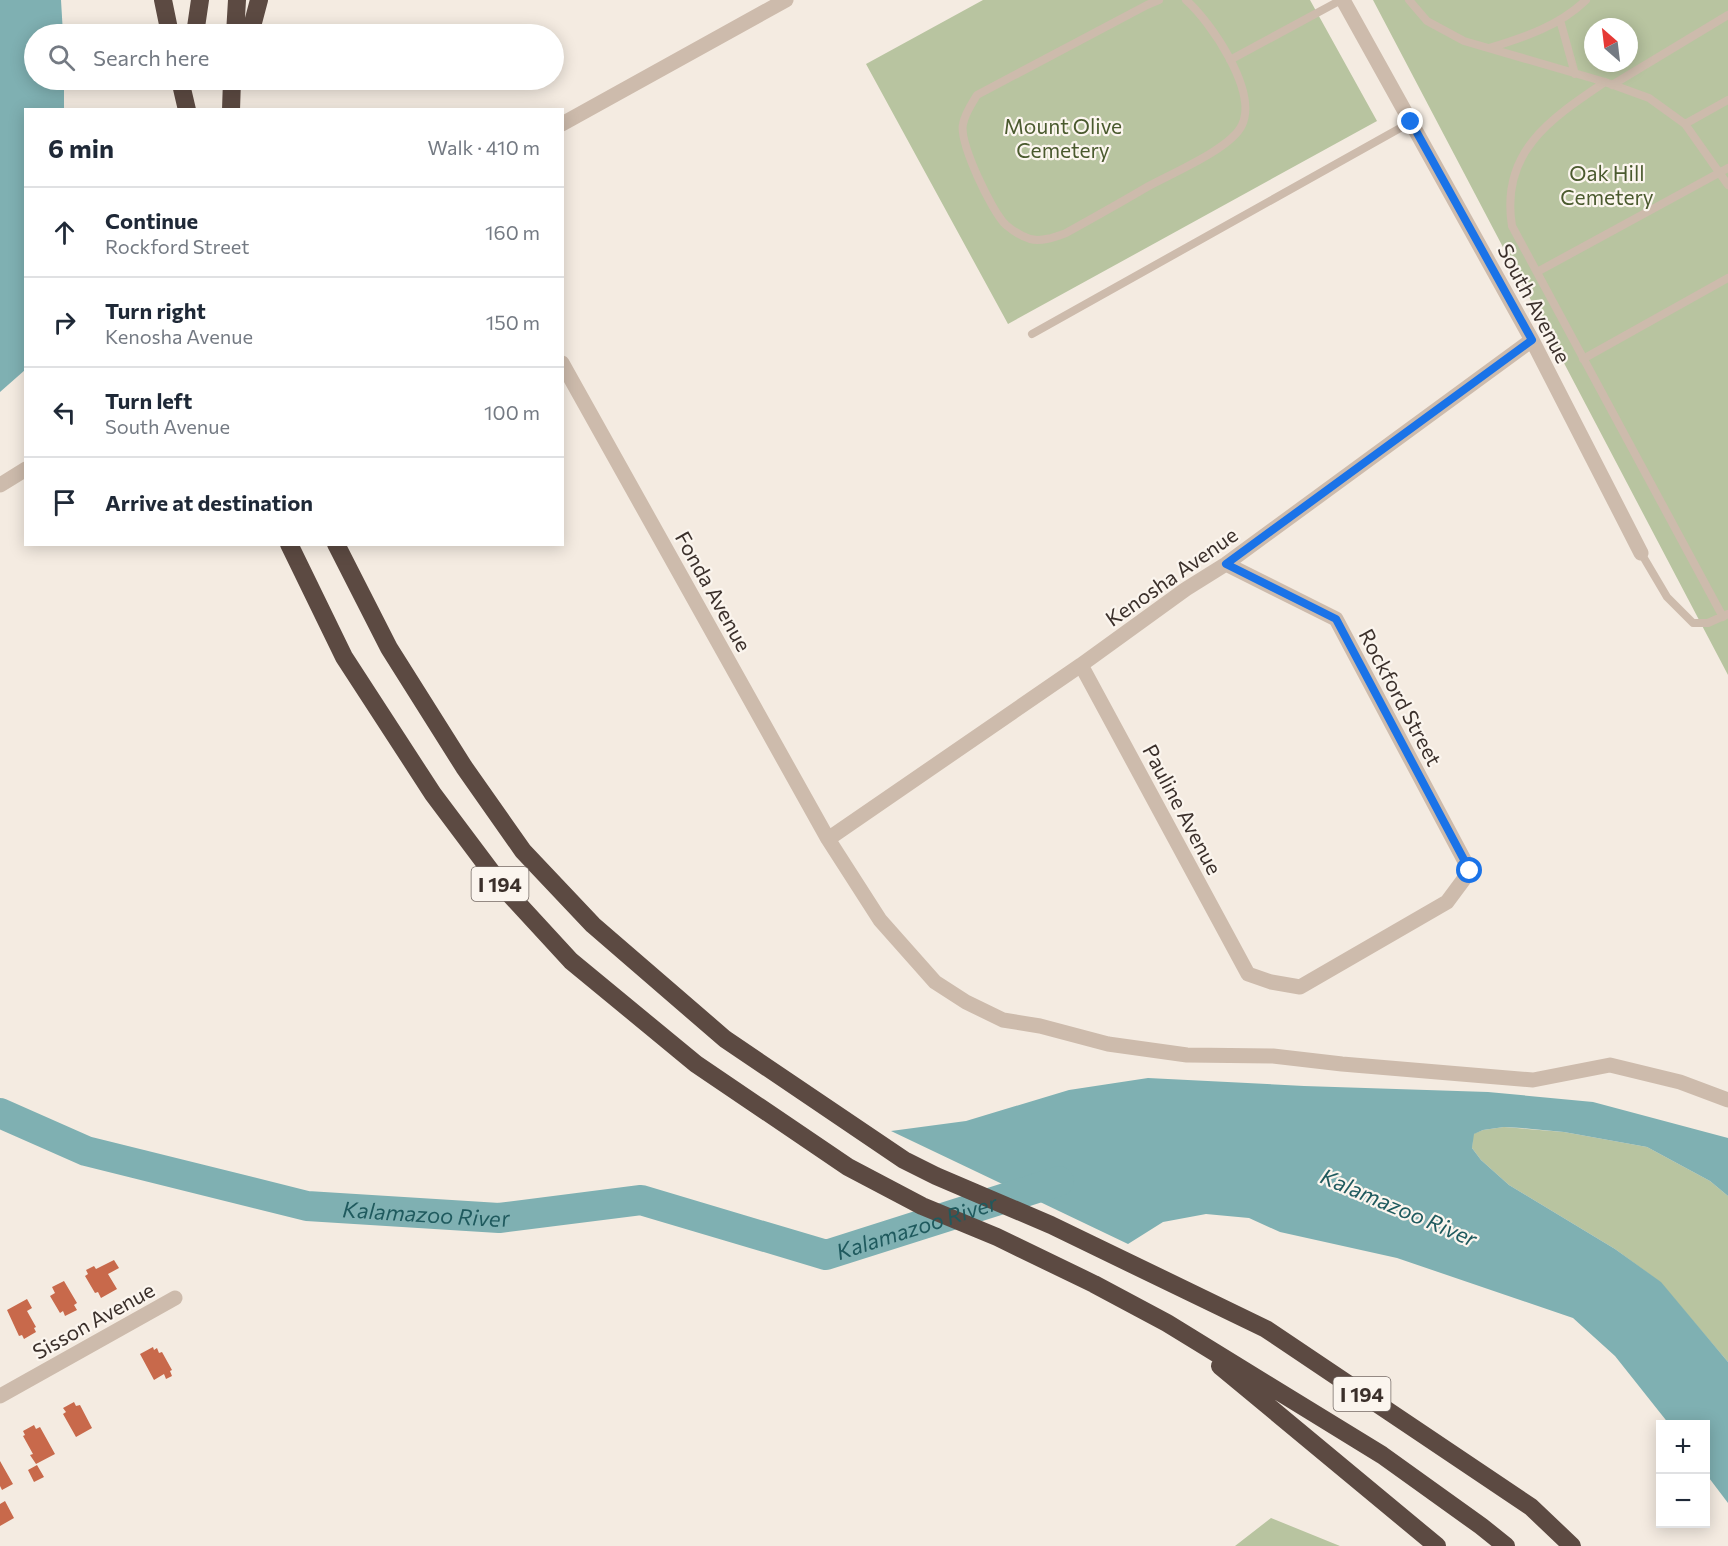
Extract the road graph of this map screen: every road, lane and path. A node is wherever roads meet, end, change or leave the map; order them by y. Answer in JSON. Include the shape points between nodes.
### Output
{"nodes":[{"id":1,"x":163,"y":0,"type":"edge"},
{"id":2,"x":200,"y":0,"type":"edge"},
{"id":3,"x":237,"y":0,"type":"edge"},
{"id":4,"x":260,"y":0,"type":"edge"},
{"id":5,"x":786,"y":0,"type":"edge"},
{"id":6,"x":1159,"y":0,"type":"edge"},
{"id":7,"x":1186,"y":0,"type":"edge"},
{"id":8,"x":1342,"y":0,"type":"edge"},
{"id":9,"x":1409,"y":0,"type":"edge"},
{"id":10,"x":1586,"y":0,"type":"edge"},
{"id":11,"x":1728,"y":15,"type":"edge"},
{"id":12,"x":1560,"y":20,"type":"junction"},
{"id":13,"x":168,"y":24,"type":"edge"},
{"id":14,"x":196,"y":24,"type":"edge"},
{"id":15,"x":236,"y":24,"type":"edge"},
{"id":16,"x":253,"y":24,"type":"edge"},
{"id":17,"x":1489,"y":48,"type":"junction"},
{"id":18,"x":1230,"y":60,"type":"junction"},
{"id":19,"x":1575,"y":74,"type":"junction"},
{"id":20,"x":1608,"y":83,"type":"junction"},
{"id":21,"x":183,"y":90,"type":"edge"},
{"id":22,"x":191,"y":90,"type":"edge"},
{"id":23,"x":1728,"y":100,"type":"edge"},
{"id":24,"x":188,"y":108,"type":"edge"},
{"id":25,"x":189,"y":108,"type":"edge"},
{"id":26,"x":1411,"y":122,"type":"junction"},
{"id":27,"x":564,"y":123,"type":"edge"},
{"id":28,"x":1685,"y":124,"type":"junction"},
{"id":29,"x":1724,"y":170,"type":"edge"},
{"id":30,"x":1728,"y":185,"type":"edge"},
{"id":31,"x":1537,"y":273,"type":"junction"},
{"id":32,"x":1728,"y":278,"type":"edge"},
{"id":33,"x":1032,"y":333,"type":"dead end"},
{"id":34,"x":1532,"y":340,"type":"junction"},
{"id":35,"x":1583,"y":359,"type":"junction"},
{"id":36,"x":564,"y":367,"type":"edge"},
{"id":37,"x":24,"y":470,"type":"edge"},
{"id":38,"x":0,"y":485,"type":"edge"},
{"id":39,"x":290,"y":546,"type":"edge"},
{"id":40,"x":337,"y":546,"type":"edge"},
{"id":41,"x":1641,"y":552,"type":"joint"},
{"id":42,"x":1226,"y":564,"type":"junction"},
{"id":43,"x":1726,"y":615,"type":"edge"},
{"id":44,"x":1081,"y":665,"type":"junction"},
{"id":45,"x":828,"y":839,"type":"junction"},
{"id":46,"x":1248,"y":974,"type":"joint"},
{"id":47,"x":1728,"y":1100,"type":"edge"},
{"id":48,"x":175,"y":1298,"type":"dead end"},
{"id":49,"x":1167,"y":1323,"type":"junction"},
{"id":50,"x":0,"y":1396,"type":"edge"},
{"id":51,"x":1437,"y":1546,"type":"edge"},
{"id":52,"x":1506,"y":1546,"type":"edge"},
{"id":53,"x":1572,"y":1546,"type":"edge"}],
"edges":[{"from":1,"to":13,"type":"highway"},
{"from":2,"to":14,"type":"highway"},
{"from":3,"to":15,"type":"highway"},
{"from":4,"to":16,"type":"highway"},
{"from":5,"to":27,"type":"street"},
{"from":6,"to":18,"type":"lane","via":[[977,96],[968,109],[962,126],[965,144],[973,168],[1004,224],[1032,240],[1066,234],[1230,139],[1242,125],[1246,108],[1245,95]]},
{"from":7,"to":18,"type":"lane","via":[[1199,11]]},
{"from":8,"to":18,"type":"lane"},
{"from":8,"to":26,"type":"street","name":"South Avenue"},
{"from":9,"to":17,"type":"lane","via":[[1427,21],[1464,41]]},
{"from":10,"to":12,"type":"lane"},
{"from":11,"to":20,"type":"lane"},
{"from":12,"to":17,"type":"lane"},
{"from":12,"to":19,"type":"lane"},
{"from":17,"to":19,"type":"lane"},
{"from":19,"to":20,"type":"lane"},
{"from":20,"to":28,"type":"lane","via":[[1649,98]]},
{"from":20,"to":31,"type":"lane","via":[[1557,115],[1533,138],[1514,175],[1509,207],[1512,226]]},
{"from":21,"to":24,"type":"highway"},
{"from":22,"to":25,"type":"highway"},
{"from":23,"to":28,"type":"lane"},
{"from":26,"to":33,"type":"lane"},
{"from":26,"to":34,"type":"street","name":"South Avenue"},
{"from":28,"to":29,"type":"lane"},
{"from":29,"to":30,"type":"lane"},
{"from":29,"to":31,"type":"lane"},
{"from":31,"to":35,"type":"lane"},
{"from":32,"to":35,"type":"lane"},
{"from":34,"to":41,"type":"street","name":"South Avenue"},
{"from":34,"to":42,"type":"street","name":"Kenosha Avenue"},
{"from":35,"to":43,"type":"lane"},
{"from":36,"to":45,"type":"street","name":"Fonda Avenue"},
{"from":37,"to":38,"type":"street"},
{"from":39,"to":49,"type":"highway","number":"I 194","via":[[344,657],[433,794],[501,886],[580,969],[696,1064],[848,1167]]},
{"from":40,"to":53,"type":"highway","number":"I 194","via":[[389,648],[523,851],[593,924],[725,1039],[904,1160],[1051,1225],[1266,1329],[1531,1507]]},
{"from":41,"to":43,"type":"lane","name":"South Avenue","via":[[1667,597],[1693,623],[1708,624]]},
{"from":42,"to":44,"type":"street","name":"Kenosha Avenue"},
{"from":42,"to":46,"type":"street","name":"Rockford Street","via":[[1336,619],[1470,871],[1447,902],[1300,987]]},
{"from":44,"to":45,"type":"street","name":"Kenosha Avenue"},
{"from":44,"to":46,"type":"street","name":"Pauline Avenue"},
{"from":45,"to":47,"type":"street","name":"Fonda Avenue","via":[[880,920],[935,982],[1003,1020],[1108,1044],[1187,1055],[1273,1056],[1533,1080],[1610,1065],[1680,1082]]},
{"from":48,"to":50,"type":"street","name":"Sisson Avenue"},
{"from":49,"to":51,"type":"highway"},
{"from":49,"to":52,"type":"highway","number":"I 194","via":[[1382,1455]]}]}
